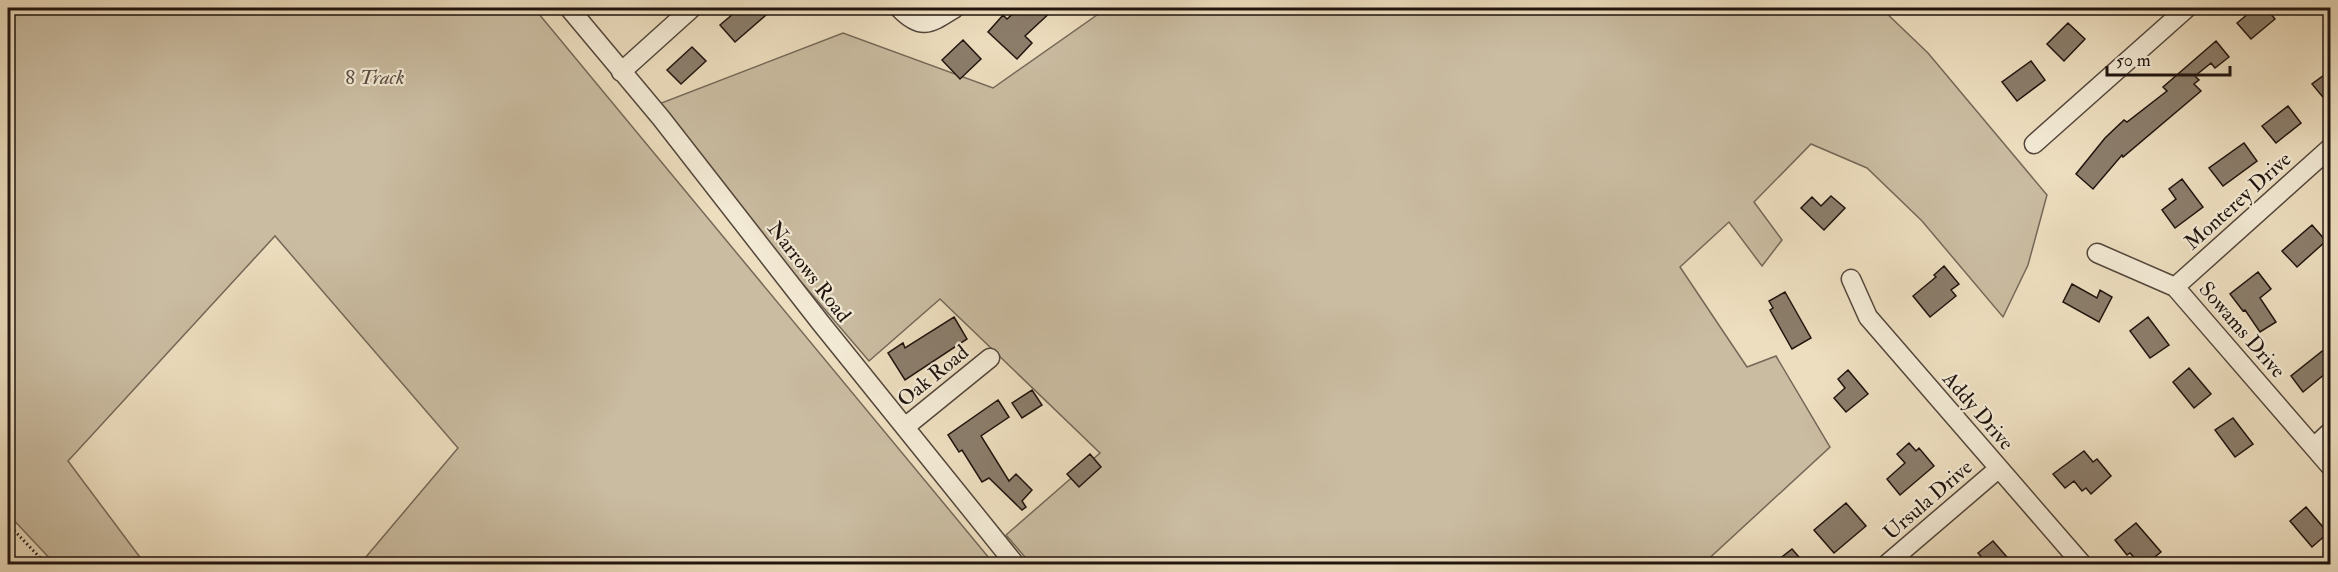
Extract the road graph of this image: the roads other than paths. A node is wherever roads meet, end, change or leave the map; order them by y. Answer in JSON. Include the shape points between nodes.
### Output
{"nodes":[{"id":1,"x":569,"y":8,"type":"edge"},
{"id":2,"x":692,"y":8,"type":"edge"},
{"id":3,"x":899,"y":8,"type":"edge"},
{"id":4,"x":955,"y":8,"type":"edge"},
{"id":5,"x":2187,"y":8,"type":"edge"},
{"id":6,"x":621,"y":72,"type":"junction"},
{"id":7,"x":2034,"y":144,"type":"dead end"},
{"id":8,"x":2331,"y":148,"type":"edge"},
{"id":9,"x":2097,"y":253,"type":"dead end"},
{"id":10,"x":1851,"y":279,"type":"dead end"},
{"id":11,"x":2175,"y":287,"type":"junction"},
{"id":12,"x":990,"y":358,"type":"dead end"},
{"id":13,"x":905,"y":428,"type":"junction"},
{"id":14,"x":2331,"y":432,"type":"edge"},
{"id":15,"x":2314,"y":447,"type":"junction"},
{"id":16,"x":2331,"y":466,"type":"edge"},
{"id":17,"x":1998,"y":469,"type":"junction"},
{"id":18,"x":1015,"y":564,"type":"edge"},
{"id":19,"x":1887,"y":564,"type":"edge"},
{"id":20,"x":2082,"y":564,"type":"edge"}],
"edges":[{"from":1,"to":6,"type":"street","name":"Narrows Road"},
{"from":2,"to":6,"type":"street"},
{"from":3,"to":4,"type":"street","via":[[909,18],[924,24]]},
{"from":5,"to":7,"type":"street"},
{"from":6,"to":13,"type":"street","name":"Narrows Road"},
{"from":8,"to":11,"type":"street","name":"Monterey Drive"},
{"from":9,"to":11,"type":"street","name":"Sowams Drive"},
{"from":10,"to":17,"type":"street","name":"Addy Drive","via":[[1868,317]]},
{"from":11,"to":15,"type":"street","name":"Sowams Drive"},
{"from":12,"to":13,"type":"street","name":"Oak Road"},
{"from":13,"to":18,"type":"street","name":"Narrows Road"},
{"from":14,"to":15,"type":"street"},
{"from":15,"to":16,"type":"street","name":"Sowams Drive"},
{"from":17,"to":19,"type":"street","name":"Ursula Drive"},
{"from":17,"to":20,"type":"street","name":"Addy Drive"}]}
